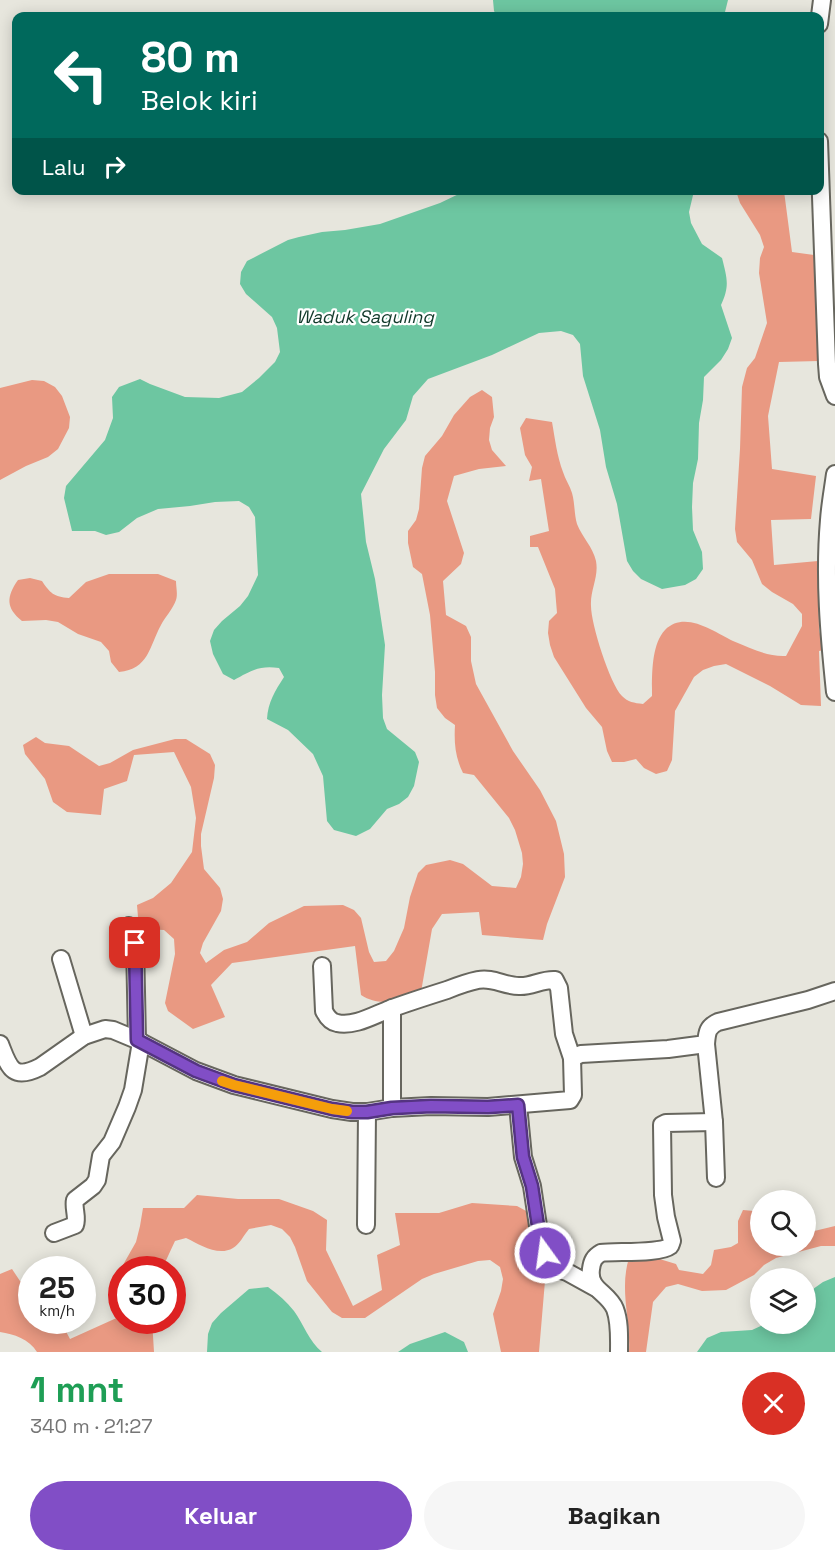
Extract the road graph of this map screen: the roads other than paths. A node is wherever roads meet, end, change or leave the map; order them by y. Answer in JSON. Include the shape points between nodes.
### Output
{"nodes":[{"id":1,"x":821,"y":195,"type":"edge"},
{"id":2,"x":835,"y":396,"type":"edge"},
{"id":3,"x":835,"y":474,"type":"edge"},
{"id":4,"x":835,"y":692,"type":"edge"},
{"id":5,"x":129,"y":926,"type":"dead end"},
{"id":6,"x":61,"y":959,"type":"dead end"},
{"id":7,"x":322,"y":966,"type":"dead end"},
{"id":8,"x":835,"y":991,"type":"edge"},
{"id":9,"x":392,"y":1008,"type":"junction"},
{"id":10,"x":84,"y":1036,"type":"junction"},
{"id":11,"x":139,"y":1041,"type":"junction"},
{"id":12,"x":0,"y":1044,"type":"edge"},
{"id":13,"x":706,"y":1044,"type":"junction"},
{"id":14,"x":572,"y":1058,"type":"junction"},
{"id":15,"x":518,"y":1105,"type":"junction"},
{"id":16,"x":392,"y":1108,"type":"junction"},
{"id":17,"x":367,"y":1112,"type":"junction"},
{"id":18,"x":714,"y":1122,"type":"junction"},
{"id":19,"x":716,"y":1178,"type":"dead end"},
{"id":20,"x":366,"y":1225,"type":"dead end"},
{"id":21,"x":54,"y":1233,"type":"dead end"},
{"id":22,"x":596,"y":1288,"type":"junction"},
{"id":23,"x":619,"y":1352,"type":"edge"}],
"edges":[{"from":1,"to":2,"type":"street","via":[[827,363]]},
{"from":3,"to":4,"type":"street","via":[[827,551]]},
{"from":5,"to":11,"type":"street","via":[[135,943]]},
{"from":6,"to":10,"type":"street"},
{"from":7,"to":9,"type":"street","via":[[324,1011],[332,1021],[350,1023]]},
{"from":8,"to":13,"type":"street","via":[[718,1022],[711,1025]]},
{"from":9,"to":14,"type":"street","via":[[477,980],[518,986],[555,980]]},
{"from":9,"to":16,"type":"street"},
{"from":10,"to":11,"type":"street","via":[[105,1029]]},
{"from":10,"to":12,"type":"street","via":[[40,1067],[22,1072],[10,1068]]},
{"from":11,"to":17,"type":"street","via":[[196,1071],[234,1085],[332,1109]]},
{"from":11,"to":21,"type":"street","via":[[133,1090],[112,1142],[101,1156],[97,1180],[75,1200],[75,1225]]},
{"from":13,"to":14,"type":"street","via":[[581,1054]]},
{"from":13,"to":18,"type":"street"},
{"from":14,"to":15,"type":"street","via":[[572,1098]]},
{"from":15,"to":16,"type":"street"},
{"from":15,"to":22,"type":"street","via":[[523,1157],[545,1253],[557,1269]]},
{"from":16,"to":17,"type":"street"},
{"from":17,"to":20,"type":"street"},
{"from":18,"to":19,"type":"street"},
{"from":18,"to":22,"type":"street","via":[[662,1125],[663,1195],[671,1244],[657,1250],[600,1253],[590,1270]]},
{"from":22,"to":23,"type":"street","via":[[610,1300],[616,1314]]}]}
